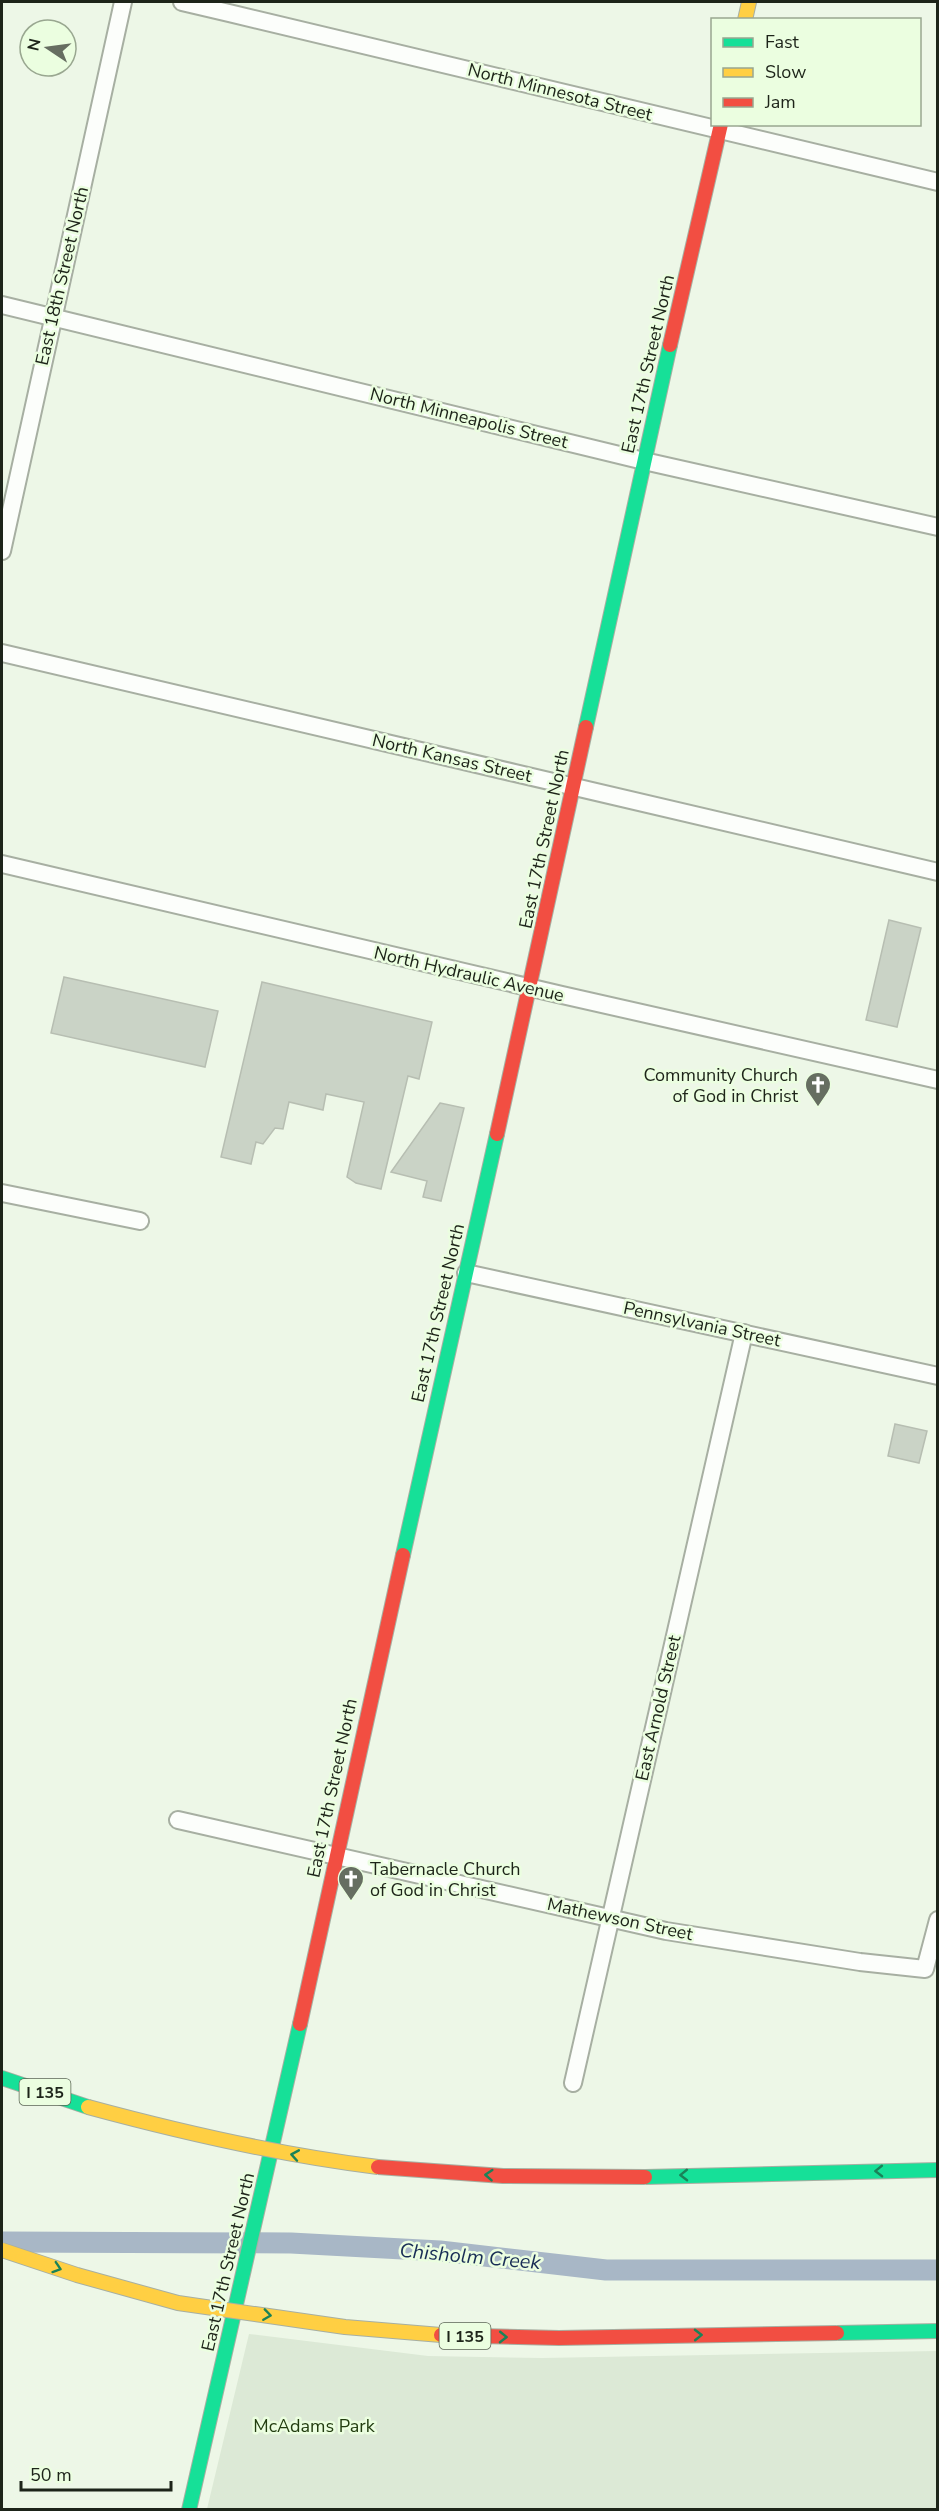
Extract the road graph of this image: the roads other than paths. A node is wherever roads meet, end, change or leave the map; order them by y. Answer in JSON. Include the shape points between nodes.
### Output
{"nodes":[{"id":1,"x":123,"y":2,"type":"edge"},
{"id":2,"x":182,"y":2,"type":"edge"},
{"id":3,"x":749,"y":2,"type":"edge"},
{"id":4,"x":745,"y":18,"type":"edge"},
{"id":5,"x":711,"y":126,"type":"edge"},
{"id":6,"x":720,"y":128,"type":"edge"},
{"id":7,"x":938,"y":182,"type":"edge"},
{"id":8,"x":2,"y":305,"type":"edge"},
{"id":9,"x":53,"y":317,"type":"junction"},
{"id":10,"x":644,"y":461,"type":"junction"},
{"id":11,"x":938,"y":527,"type":"edge"},
{"id":12,"x":2,"y":551,"type":"edge"},
{"id":13,"x":2,"y":653,"type":"edge"},
{"id":14,"x":574,"y":786,"type":"junction"},
{"id":15,"x":2,"y":864,"type":"edge"},
{"id":16,"x":938,"y":872,"type":"edge"},
{"id":17,"x":530,"y":988,"type":"junction"},
{"id":18,"x":938,"y":1080,"type":"edge"},
{"id":19,"x":2,"y":1193,"type":"edge"},
{"id":20,"x":140,"y":1221,"type":"dead end"},
{"id":21,"x":466,"y":1273,"type":"junction"},
{"id":22,"x":744,"y":1333,"type":"junction"},
{"id":23,"x":938,"y":1376,"type":"edge"},
{"id":24,"x":178,"y":1820,"type":"dead end"},
{"id":25,"x":336,"y":1854,"type":"junction"},
{"id":26,"x":610,"y":1918,"type":"junction"},
{"id":27,"x":938,"y":1920,"type":"edge"},
{"id":28,"x":2,"y":2078,"type":"edge"},
{"id":29,"x":573,"y":2083,"type":"dead end"},
{"id":30,"x":938,"y":2170,"type":"edge"},
{"id":31,"x":2,"y":2250,"type":"edge"},
{"id":32,"x":938,"y":2331,"type":"edge"},
{"id":33,"x":189,"y":2510,"type":"edge"}],
"edges":[{"from":1,"to":9,"type":"street","name":"East 18th Street North"},
{"from":2,"to":5,"type":"street","name":"North Minnesota Street"},
{"from":3,"to":4,"type":"main road"},
{"from":6,"to":7,"type":"street","name":"North Minnesota Street"},
{"from":6,"to":10,"type":"main road","name":"East 17th Street North"},
{"from":8,"to":9,"type":"street","name":"North Minneapolis Street"},
{"from":9,"to":10,"type":"street","name":"North Minneapolis Street"},
{"from":9,"to":12,"type":"street","name":"East 18th Street North"},
{"from":10,"to":11,"type":"street","name":"North Minneapolis Street"},
{"from":10,"to":14,"type":"main road","name":"East 17th Street North"},
{"from":13,"to":14,"type":"street","name":"North Kansas Street"},
{"from":14,"to":16,"type":"street","name":"North Kansas Street"},
{"from":14,"to":17,"type":"main road","name":"East 17th Street North"},
{"from":15,"to":17,"type":"street","name":"North Hydraulic Avenue"},
{"from":17,"to":18,"type":"street","name":"North Hydraulic Avenue"},
{"from":17,"to":21,"type":"main road","name":"East 17th Street North"},
{"from":19,"to":20,"type":"street"},
{"from":21,"to":22,"type":"street","name":"Pennsylvania Street"},
{"from":21,"to":25,"type":"main road","name":"East 17th Street North"},
{"from":22,"to":23,"type":"street","name":"Pennsylvania Street"},
{"from":22,"to":26,"type":"street","name":"East Arnold Street"},
{"from":24,"to":25,"type":"street","name":"Mathewson Street"},
{"from":25,"to":26,"type":"street","name":"Mathewson Street"},
{"from":25,"to":33,"type":"main road","name":"East 17th Street North"},
{"from":26,"to":27,"type":"street","name":"Mathewson Street","via":[[666,1931],[925,1969]]},
{"from":26,"to":29,"type":"street","name":"East Arnold Street"},
{"from":30,"to":28,"type":"main road","number":"I 135","one_way":true,"bridge":true,"via":[[613,2177],[501,2176],[430,2170],[303,2156],[210,2139],[88,2107]]},
{"from":31,"to":32,"type":"main road","number":"I 135","one_way":true,"bridge":true,"via":[[178,2302],[380,2330],[559,2338]]}]}
